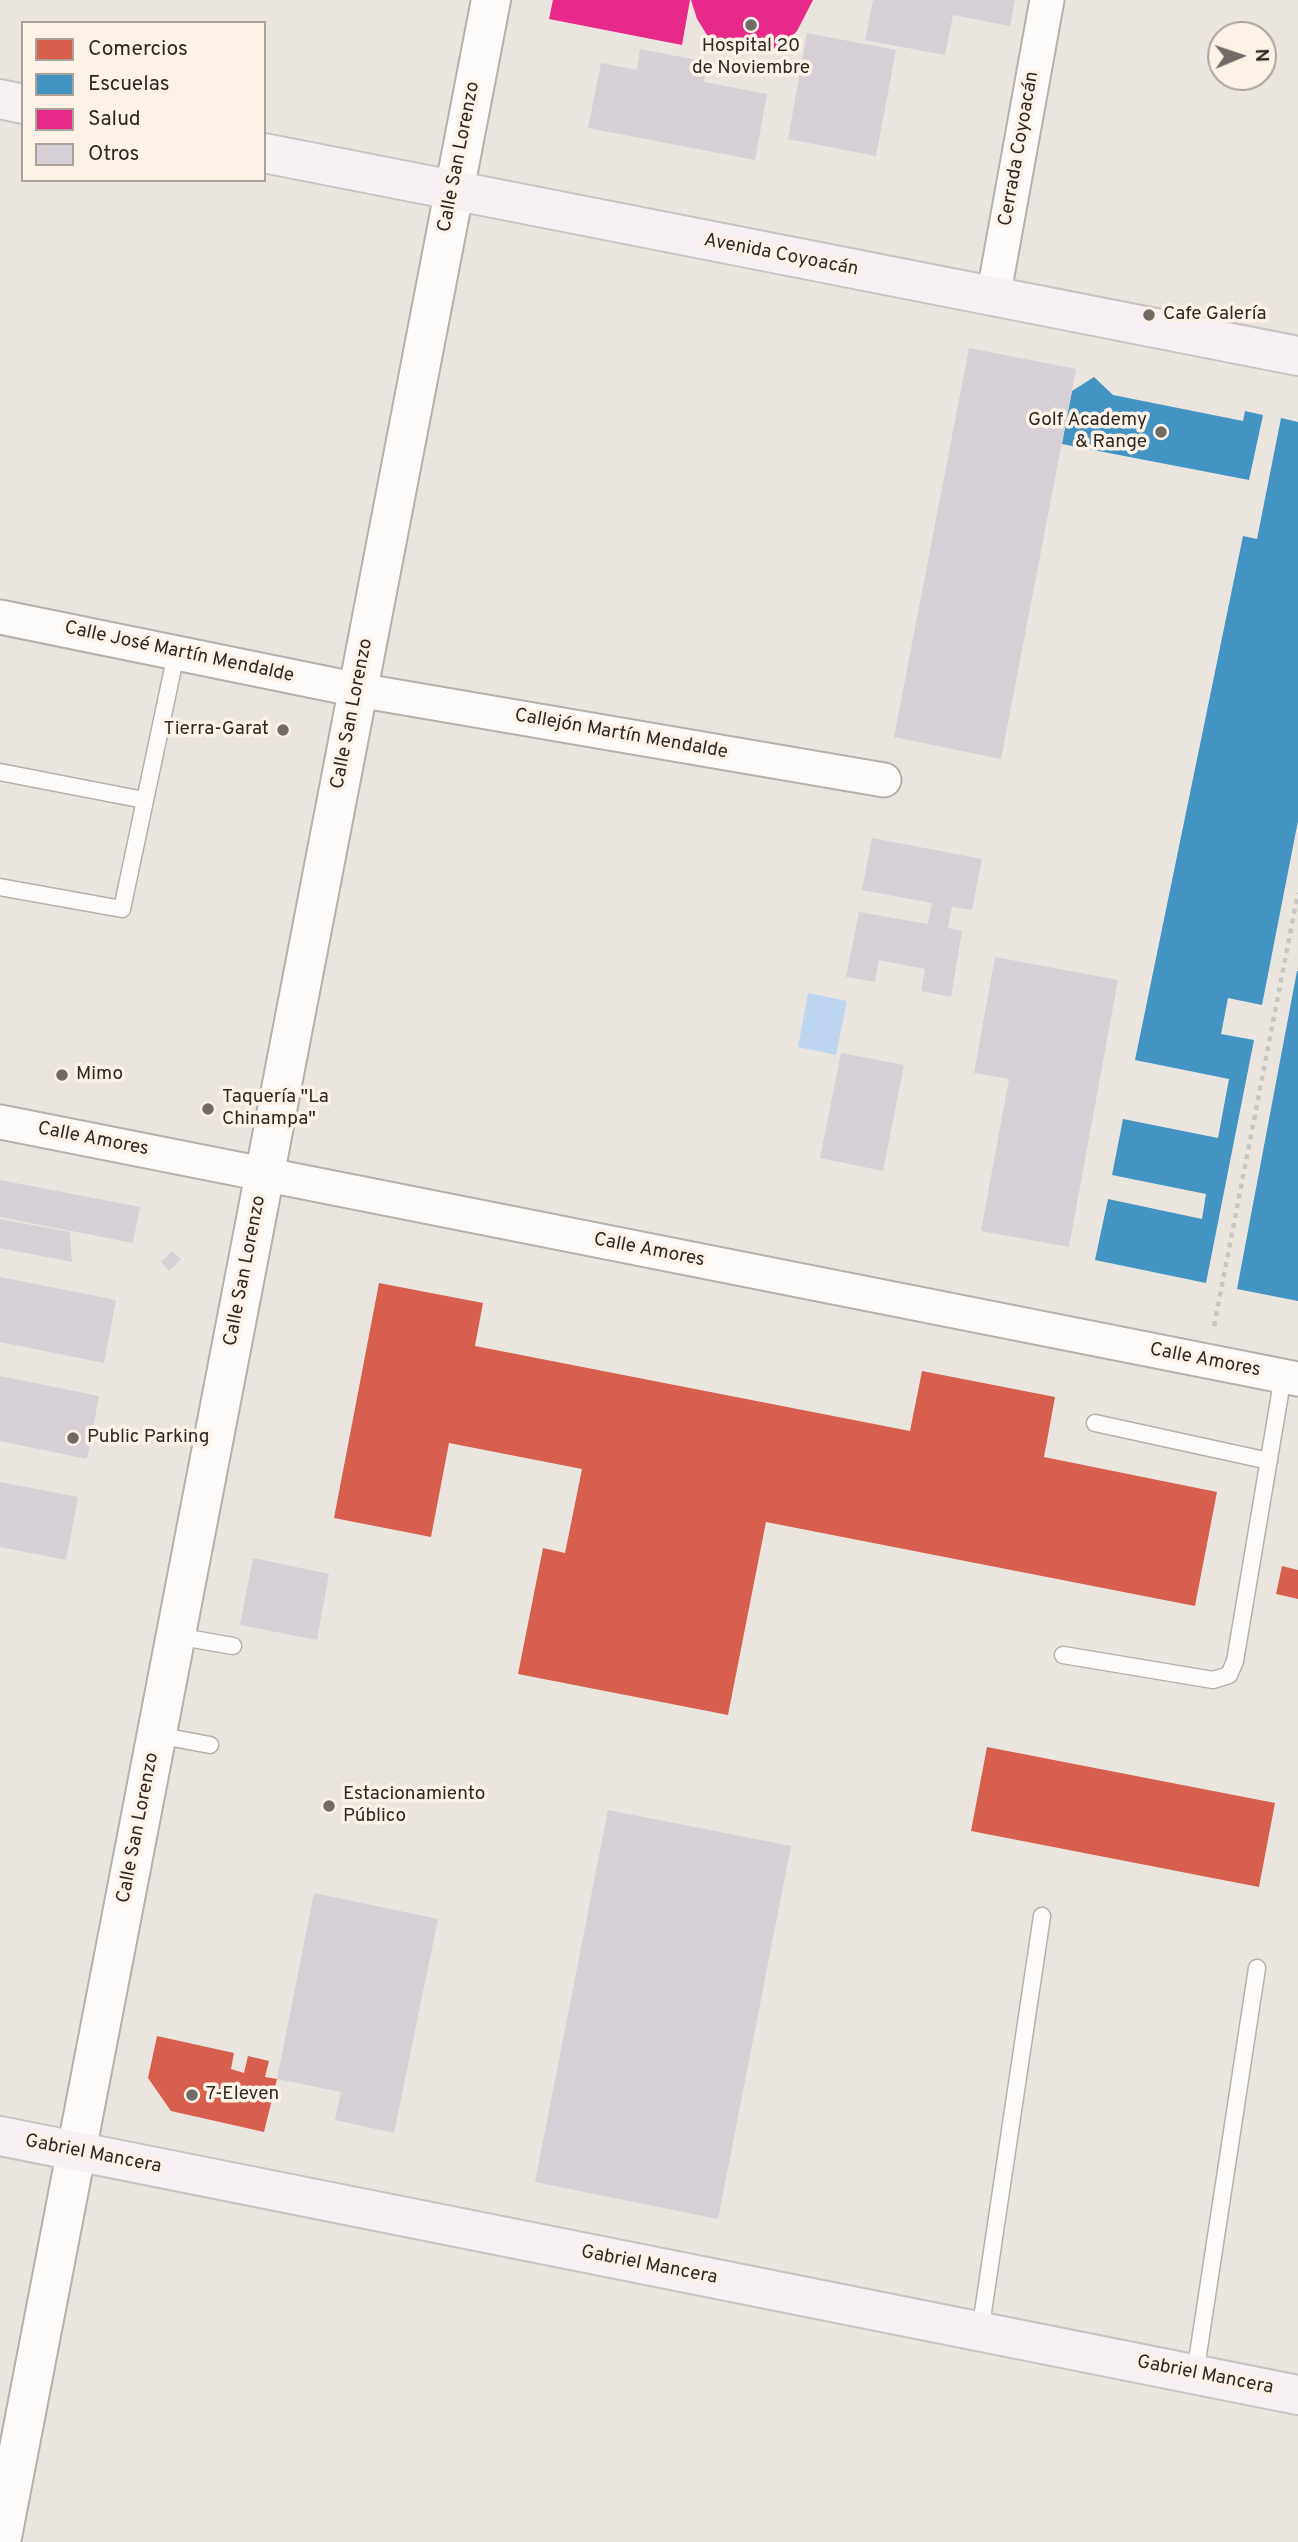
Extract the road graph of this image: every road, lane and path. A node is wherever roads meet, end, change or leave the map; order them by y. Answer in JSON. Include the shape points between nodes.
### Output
{"nodes":[{"id":1,"x":491,"y":0,"type":"edge"},
{"id":2,"x":1047,"y":0,"type":"edge"},
{"id":3,"x":0,"y":99,"type":"edge"},
{"id":4,"x":21,"y":104,"type":"edge"},
{"id":5,"x":266,"y":153,"type":"edge"},
{"id":6,"x":454,"y":192,"type":"junction"},
{"id":7,"x":993,"y":298,"type":"junction"},
{"id":8,"x":1298,"y":356,"type":"edge"},
{"id":9,"x":0,"y":617,"type":"edge"},
{"id":10,"x":176,"y":653,"type":"junction"},
{"id":11,"x":358,"y":690,"type":"junction"},
{"id":12,"x":0,"y":772,"type":"edge"},
{"id":13,"x":884,"y":780,"type":"dead end"},
{"id":14,"x":144,"y":800,"type":"junction"},
{"id":15,"x":0,"y":887,"type":"edge"},
{"id":16,"x":1298,"y":893,"type":"edge"},
{"id":17,"x":0,"y":1122,"type":"edge"},
{"id":18,"x":265,"y":1174,"type":"junction"},
{"id":19,"x":1207,"y":1361,"type":"junction"},
{"id":20,"x":1291,"y":1378,"type":"edge"},
{"id":21,"x":1095,"y":1423,"type":"dead end"},
{"id":22,"x":1269,"y":1461,"type":"junction"},
{"id":23,"x":176,"y":1636,"type":"junction"},
{"id":24,"x":233,"y":1646,"type":"dead end"},
{"id":25,"x":1063,"y":1655,"type":"dead end"},
{"id":26,"x":157,"y":1735,"type":"junction"},
{"id":27,"x":210,"y":1745,"type":"dead end"},
{"id":28,"x":1042,"y":1916,"type":"dead end"},
{"id":29,"x":1257,"y":1968,"type":"dead end"},
{"id":30,"x":0,"y":2136,"type":"edge"},
{"id":31,"x":77,"y":2151,"type":"junction"},
{"id":32,"x":980,"y":2332,"type":"junction"},
{"id":33,"x":1195,"y":2374,"type":"junction"},
{"id":34,"x":1298,"y":2395,"type":"edge"},
{"id":35,"x":1,"y":2542,"type":"edge"}],
"edges":[{"from":1,"to":6,"type":"street","name":"Calle San Lorenzo"},
{"from":2,"to":7,"type":"street","name":"Cerrada Coyoacán"},
{"from":3,"to":4,"type":"main road"},
{"from":5,"to":6,"type":"main road","name":"Avenida Coyoacán"},
{"from":6,"to":7,"type":"main road","name":"Avenida Coyoacán"},
{"from":6,"to":11,"type":"street","name":"Calle San Lorenzo"},
{"from":7,"to":8,"type":"main road","name":"Avenida Coyoacán"},
{"from":9,"to":10,"type":"street","name":"Calle José Martín Mendalde"},
{"from":10,"to":11,"type":"street","name":"Calle José Martín Mendalde"},
{"from":10,"to":14,"type":"lane"},
{"from":11,"to":13,"type":"street","name":"Callejón Martín Mendalde"},
{"from":11,"to":18,"type":"street","name":"Calle San Lorenzo"},
{"from":12,"to":14,"type":"lane"},
{"from":14,"to":15,"type":"lane","via":[[122,909]]},
{"from":16,"to":19,"type":"path"},
{"from":17,"to":18,"type":"street","name":"Calle Amores"},
{"from":18,"to":19,"type":"street","name":"Calle Amores"},
{"from":18,"to":23,"type":"street","name":"Calle San Lorenzo"},
{"from":19,"to":20,"type":"street","name":"Calle Amores"},
{"from":20,"to":22,"type":"lane"},
{"from":21,"to":22,"type":"lane"},
{"from":22,"to":25,"type":"lane","via":[[1229,1675],[1213,1680]]},
{"from":23,"to":24,"type":"lane"},
{"from":23,"to":26,"type":"street","name":"Calle San Lorenzo"},
{"from":26,"to":27,"type":"lane"},
{"from":26,"to":31,"type":"street","name":"Calle San Lorenzo"},
{"from":28,"to":32,"type":"lane"},
{"from":29,"to":33,"type":"lane"},
{"from":30,"to":31,"type":"main road","name":"Gabriel Mancera"},
{"from":31,"to":32,"type":"main road","name":"Gabriel Mancera"},
{"from":31,"to":35,"type":"street","name":"Calle San Lorenzo"},
{"from":32,"to":33,"type":"main road","name":"Gabriel Mancera"},
{"from":33,"to":34,"type":"main road","name":"Gabriel Mancera"}]}
